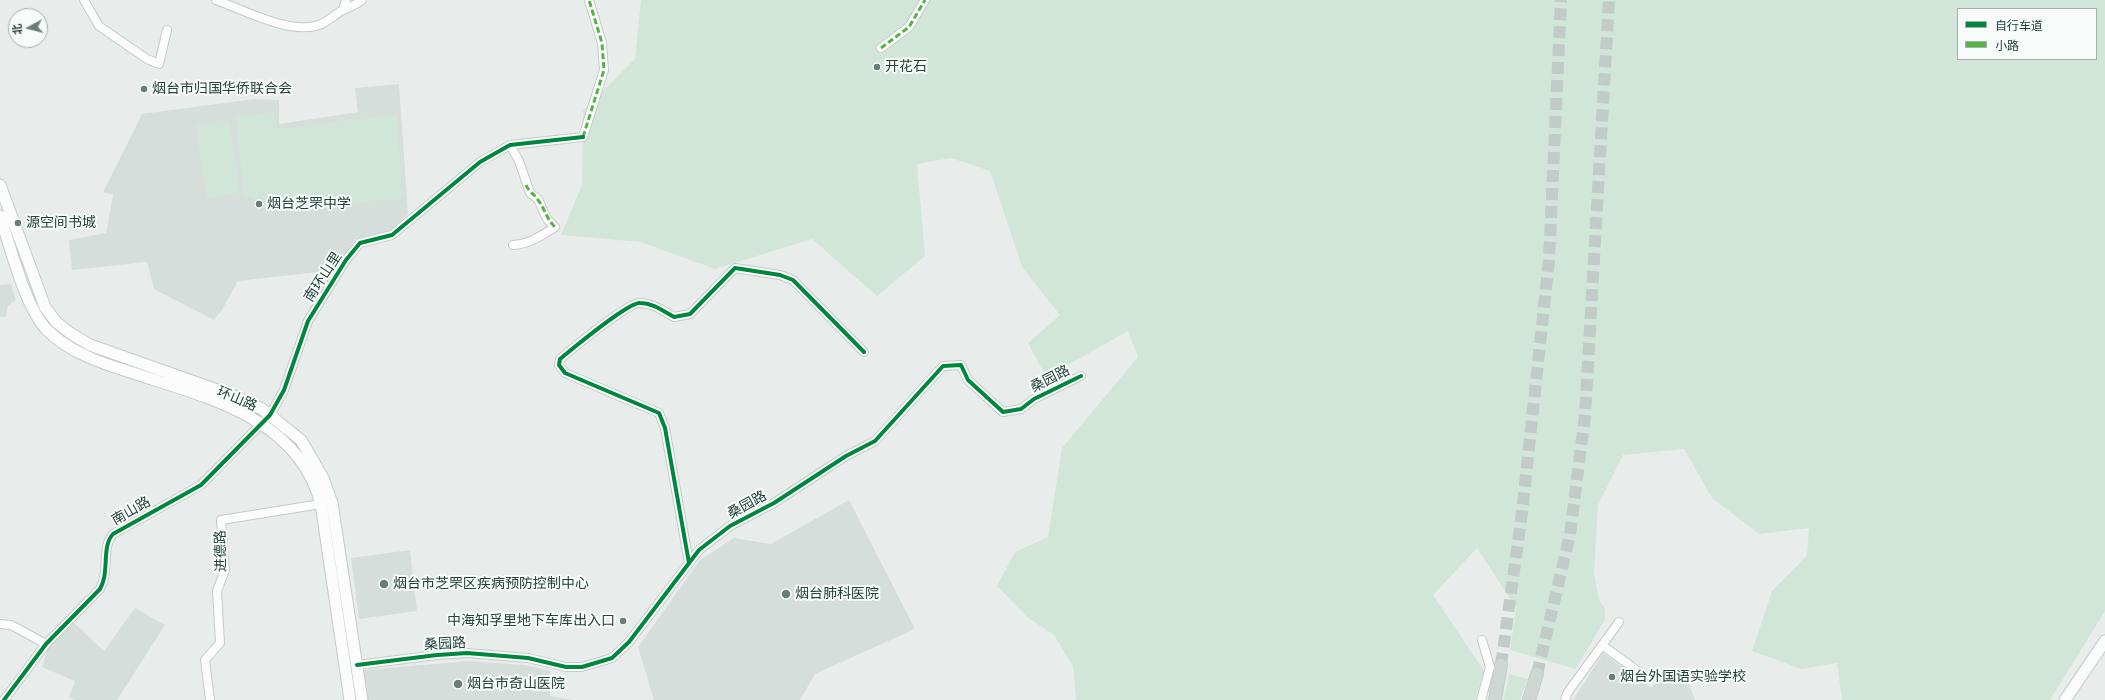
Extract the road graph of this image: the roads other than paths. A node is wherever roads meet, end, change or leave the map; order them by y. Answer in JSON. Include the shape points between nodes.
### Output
{"nodes":[{"id":1,"x":84,"y":0,"type":"edge"},
{"id":2,"x":216,"y":0,"type":"edge"},
{"id":3,"x":346,"y":0,"type":"edge"},
{"id":4,"x":362,"y":0,"type":"edge"},
{"id":5,"x":589,"y":0,"type":"edge"},
{"id":6,"x":925,"y":0,"type":"edge"},
{"id":7,"x":343,"y":10,"type":"junction"},
{"id":8,"x":167,"y":30,"type":"dead end"},
{"id":9,"x":882,"y":48,"type":"dead end"},
{"id":10,"x":510,"y":145,"type":"junction"},
{"id":11,"x":0,"y":185,"type":"edge"},
{"id":12,"x":0,"y":216,"type":"edge"},
{"id":13,"x":513,"y":245,"type":"dead end"},
{"id":14,"x":864,"y":352,"type":"dead end"},
{"id":15,"x":1081,"y":376,"type":"dead end"},
{"id":16,"x":270,"y":415,"type":"junction"},
{"id":17,"x":262,"y":424,"type":"junction"},
{"id":18,"x":321,"y":504,"type":"junction"},
{"id":19,"x":689,"y":563,"type":"junction"},
{"id":20,"x":1619,"y":622,"type":"dead end"},
{"id":21,"x":0,"y":624,"type":"edge"},
{"id":22,"x":1482,"y":640,"type":"dead end"},
{"id":23,"x":2105,"y":641,"type":"edge"},
{"id":24,"x":46,"y":644,"type":"junction"},
{"id":25,"x":1602,"y":645,"type":"junction"},
{"id":26,"x":357,"y":665,"type":"junction"},
{"id":27,"x":1501,"y":665,"type":"tunnel mouth"},
{"id":28,"x":1537,"y":674,"type":"tunnel mouth"},
{"id":29,"x":1646,"y":677,"type":"dead end"},
{"id":30,"x":4,"y":700,"type":"edge"},
{"id":31,"x":210,"y":700,"type":"edge"},
{"id":32,"x":350,"y":700,"type":"edge"},
{"id":33,"x":362,"y":700,"type":"edge"},
{"id":34,"x":1481,"y":700,"type":"edge"},
{"id":35,"x":1495,"y":700,"type":"edge"},
{"id":36,"x":1529,"y":700,"type":"edge"},
{"id":37,"x":1565,"y":700,"type":"edge"},
{"id":38,"x":2065,"y":700,"type":"edge"}],
"edges":[{"from":1,"to":8,"type":"street","via":[[99,26],[147,59],[159,64]]},
{"from":2,"to":7,"type":"street","via":[[266,19],[298,27],[319,25]]},
{"from":3,"to":7,"type":"street"},
{"from":4,"to":7,"type":"street"},
{"from":5,"to":10,"type":"street","via":[[602,43],[604,70],[582,137]]},
{"from":6,"to":9,"type":"street","via":[[910,27]]},
{"from":10,"to":13,"type":"street","via":[[519,161],[526,185],[538,199],[547,219],[555,227],[534,240]]},
{"from":10,"to":16,"type":"street","name":"南环山里","via":[[480,162],[392,235],[360,243],[346,260],[308,321],[284,390]]},
{"from":11,"to":16,"type":"main road","name":"环山路","via":[[45,307],[56,322],[90,345],[234,396]]},
{"from":12,"to":17,"type":"main road","name":"环山路","via":[[35,313],[47,330],[63,343],[107,365],[229,406]]},
{"from":14,"to":19,"type":"street","via":[[792,280],[780,275],[735,268],[690,314],[674,317],[653,305],[639,302],[560,359],[559,366],[565,373],[659,413],[665,428]]},
{"from":15,"to":19,"type":"street","name":"桑园路","via":[[1021,408],[1004,412],[968,380],[961,365],[943,366],[875,441],[846,456],[774,503],[730,526],[699,550]]},
{"from":16,"to":17,"type":"street","name":"南环山里"},
{"from":16,"to":26,"type":"main road","name":"环山路","via":[[301,440],[314,460],[332,503]]},
{"from":17,"to":18,"type":"main road","name":"环山路","via":[[291,448],[304,465],[318,492]]},
{"from":17,"to":24,"type":"street","name":"南山路","via":[[201,485],[113,534],[107,544],[105,581]]},
{"from":18,"to":31,"type":"street","name":"进德路","via":[[221,520],[225,570],[217,591],[220,643],[205,660]]},
{"from":18,"to":32,"type":"main road","name":"环山路"},
{"from":19,"to":26,"type":"street","name":"桑园路","via":[[629,642],[612,658],[599,663],[566,667],[528,658],[467,653]]},
{"from":20,"to":25,"type":"street"},
{"from":21,"to":24,"type":"street","via":[[11,625]]},
{"from":22,"to":34,"type":"street","via":[[1490,667]]},
{"from":23,"to":38,"type":"main road"},
{"from":24,"to":30,"type":"street","name":"南山路"},
{"from":25,"to":29,"type":"street"},
{"from":25,"to":37,"type":"street"},
{"from":26,"to":33,"type":"main road","name":"环山路"},
{"from":27,"to":35,"type":"main road"},
{"from":28,"to":36,"type":"main road"}]}
